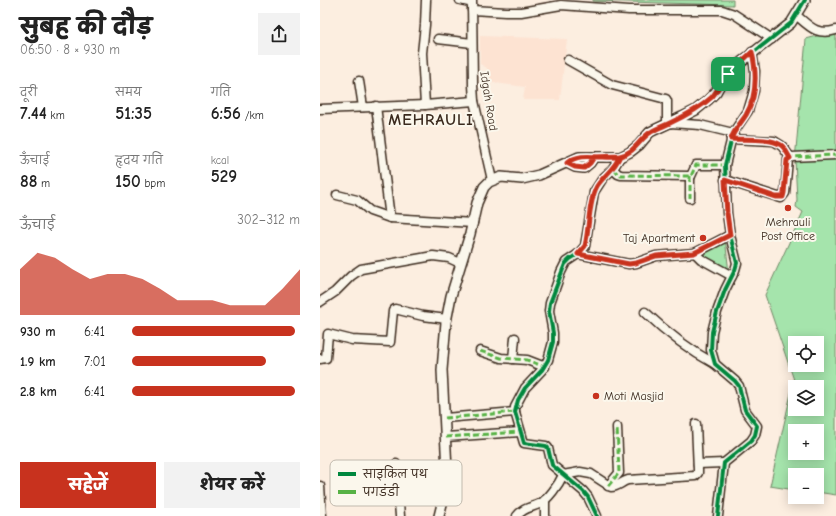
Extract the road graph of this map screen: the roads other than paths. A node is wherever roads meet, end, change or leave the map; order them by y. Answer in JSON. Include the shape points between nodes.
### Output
{"nodes":[{"id":1,"x":426,"y":0,"type":"edge"},
{"id":2,"x":460,"y":0,"type":"edge"},
{"id":3,"x":805,"y":0,"type":"edge"},
{"id":4,"x":472,"y":5,"type":"edge"},
{"id":5,"x":794,"y":19,"type":"junction"},
{"id":6,"x":836,"y":30,"type":"edge"},
{"id":7,"x":438,"y":39,"type":"dead end"},
{"id":8,"x":772,"y":39,"type":"junction"},
{"id":9,"x":472,"y":43,"type":"junction"},
{"id":10,"x":752,"y":52,"type":"junction"},
{"id":11,"x":568,"y":60,"type":"dead end"},
{"id":12,"x":359,"y":82,"type":"dead end"},
{"id":13,"x":474,"y":101,"type":"junction"},
{"id":14,"x":425,"y":105,"type":"junction"},
{"id":15,"x":376,"y":106,"type":"junction"},
{"id":16,"x":363,"y":107,"type":"junction"},
{"id":17,"x":320,"y":109,"type":"edge"},
{"id":18,"x":668,"y":124,"type":"junction"},
{"id":19,"x":732,"y":136,"type":"junction"},
{"id":20,"x":835,"y":155,"type":"edge"},
{"id":21,"x":620,"y":156,"type":"junction"},
{"id":22,"x":790,"y":158,"type":"junction"},
{"id":23,"x":725,"y":165,"type":"junction"},
{"id":24,"x":613,"y":169,"type":"junction"},
{"id":25,"x":690,"y":176,"type":"junction"},
{"id":26,"x":492,"y":180,"type":"junction"},
{"id":27,"x":725,"y":180,"type":"junction"},
{"id":28,"x":337,"y":195,"type":"dead end"},
{"id":29,"x":690,"y":198,"type":"dead end"},
{"id":30,"x":390,"y":218,"type":"junction"},
{"id":31,"x":473,"y":223,"type":"junction"},
{"id":32,"x":730,"y":235,"type":"junction"},
{"id":33,"x":694,"y":253,"type":"junction"},
{"id":34,"x":578,"y":254,"type":"junction"},
{"id":35,"x":460,"y":263,"type":"junction"},
{"id":36,"x":732,"y":276,"type":"junction"},
{"id":37,"x":320,"y":302,"type":"edge"},
{"id":38,"x":645,"y":312,"type":"dead end"},
{"id":39,"x":447,"y":318,"type":"junction"},
{"id":40,"x":515,"y":338,"type":"dead end"},
{"id":41,"x":480,"y":351,"type":"dead end"},
{"id":42,"x":320,"y":359,"type":"edge"},
{"id":43,"x":513,"y":359,"type":"junction"},
{"id":44,"x":715,"y":364,"type":"junction"},
{"id":45,"x":544,"y":367,"type":"junction"},
{"id":46,"x":515,"y":412,"type":"junction"},
{"id":47,"x":445,"y":418,"type":"junction"},
{"id":48,"x":696,"y":424,"type":"dead end"},
{"id":49,"x":617,"y":427,"type":"dead end"},
{"id":50,"x":520,"y":432,"type":"junction"},
{"id":51,"x":446,"y":437,"type":"junction"},
{"id":52,"x":447,"y":460,"type":"edge"},
{"id":53,"x":698,"y":464,"type":"junction"},
{"id":54,"x":724,"y":464,"type":"junction"},
{"id":55,"x":563,"y":475,"type":"junction"},
{"id":56,"x":320,"y":486,"type":"edge"},
{"id":57,"x":608,"y":486,"type":"junction"},
{"id":58,"x":544,"y":500,"type":"junction"},
{"id":59,"x":399,"y":506,"type":"edge"},
{"id":60,"x":441,"y":506,"type":"edge"},
{"id":61,"x":322,"y":516,"type":"edge"},
{"id":62,"x":400,"y":516,"type":"edge"},
{"id":63,"x":439,"y":516,"type":"edge"},
{"id":64,"x":517,"y":516,"type":"edge"},
{"id":65,"x":545,"y":516,"type":"edge"},
{"id":66,"x":597,"y":516,"type":"edge"},
{"id":67,"x":718,"y":516,"type":"edge"}],
"edges":[{"from":1,"to":14,"type":"street","via":[[422,53]]},
{"from":2,"to":4,"type":"street"},
{"from":3,"to":5,"type":"street"},
{"from":4,"to":8,"type":"street","via":[[506,12],[561,5],[629,10],[722,10],[734,14]]},
{"from":4,"to":9,"type":"street","name":"Idgah Road"},
{"from":5,"to":6,"type":"street","via":[[818,31]]},
{"from":5,"to":8,"type":"street"},
{"from":7,"to":9,"type":"street"},
{"from":8,"to":10,"type":"street"},
{"from":9,"to":13,"type":"street","name":"Idgah Road"},
{"from":10,"to":18,"type":"street","via":[[728,74],[712,97],[696,110]]},
{"from":10,"to":19,"type":"street","via":[[755,71],[754,91],[748,111]]},
{"from":11,"to":18,"type":"street","via":[[612,85],[666,99]]},
{"from":12,"to":16,"type":"street"},
{"from":13,"to":14,"type":"street"},
{"from":13,"to":26,"type":"street","name":"Idgah Road"},
{"from":14,"to":15,"type":"street"},
{"from":15,"to":16,"type":"street"},
{"from":15,"to":30,"type":"street"},
{"from":16,"to":17,"type":"street"},
{"from":18,"to":19,"type":"street","via":[[700,125]]},
{"from":18,"to":21,"type":"street","via":[[650,132],[635,148]]},
{"from":19,"to":22,"type":"street","via":[[774,142],[782,146]]},
{"from":19,"to":23,"type":"street"},
{"from":20,"to":22,"type":"street"},
{"from":21,"to":24,"type":"street"},
{"from":21,"to":26,"type":"street","via":[[594,157],[584,168],[567,163],[529,178],[501,177]]},
{"from":22,"to":27,"type":"street","via":[[787,160],[784,195],[781,198]]},
{"from":23,"to":25,"type":"street","via":[[696,165]]},
{"from":23,"to":27,"type":"street"},
{"from":24,"to":25,"type":"street","via":[[621,175]]},
{"from":24,"to":34,"type":"street","via":[[594,192],[585,246]]},
{"from":25,"to":29,"type":"street"},
{"from":26,"to":31,"type":"street","via":[[480,194]]},
{"from":27,"to":32,"type":"street"},
{"from":28,"to":30,"type":"street","via":[[357,200],[370,210]]},
{"from":30,"to":31,"type":"street"},
{"from":31,"to":35,"type":"street"},
{"from":32,"to":33,"type":"street"},
{"from":32,"to":36,"type":"street","via":[[737,263]]},
{"from":33,"to":34,"type":"street","via":[[656,256],[629,264]]},
{"from":33,"to":36,"type":"street"},
{"from":34,"to":45,"type":"street","via":[[566,262],[562,269],[550,303],[553,342]]},
{"from":35,"to":37,"type":"street","via":[[449,258],[433,256],[361,269]]},
{"from":35,"to":39,"type":"street"},
{"from":36,"to":44,"type":"street","via":[[722,296],[712,332],[711,350]]},
{"from":38,"to":44,"type":"street","via":[[677,340]]},
{"from":39,"to":42,"type":"street","via":[[423,316],[395,309],[390,342],[352,340],[328,334],[326,358]]},
{"from":39,"to":47,"type":"street","via":[[442,370]]},
{"from":40,"to":43,"type":"street"},
{"from":41,"to":43,"type":"street"},
{"from":43,"to":45,"type":"street","via":[[526,360]]},
{"from":44,"to":54,"type":"street","via":[[735,380],[745,410],[757,426],[751,441]]},
{"from":45,"to":46,"type":"street","via":[[525,388]]},
{"from":46,"to":47,"type":"street"},
{"from":46,"to":50,"type":"street"},
{"from":47,"to":51,"type":"street"},
{"from":48,"to":53,"type":"street"},
{"from":49,"to":57,"type":"street","via":[[619,473]]},
{"from":50,"to":51,"type":"street"},
{"from":50,"to":55,"type":"street","via":[[524,443],[546,446],[551,463]]},
{"from":51,"to":52,"type":"street"},
{"from":53,"to":54,"type":"street"},
{"from":53,"to":57,"type":"street","via":[[698,473],[695,476],[628,480],[614,487]]},
{"from":54,"to":67,"type":"street"},
{"from":55,"to":57,"type":"street","via":[[580,472],[591,474]]},
{"from":55,"to":58,"type":"street","via":[[560,483]]},
{"from":55,"to":66,"type":"street","via":[[588,497]]},
{"from":56,"to":61,"type":"street"},
{"from":58,"to":64,"type":"street","via":[[522,510]]},
{"from":58,"to":65,"type":"street"},
{"from":59,"to":62,"type":"street"},
{"from":60,"to":63,"type":"street"}]}
